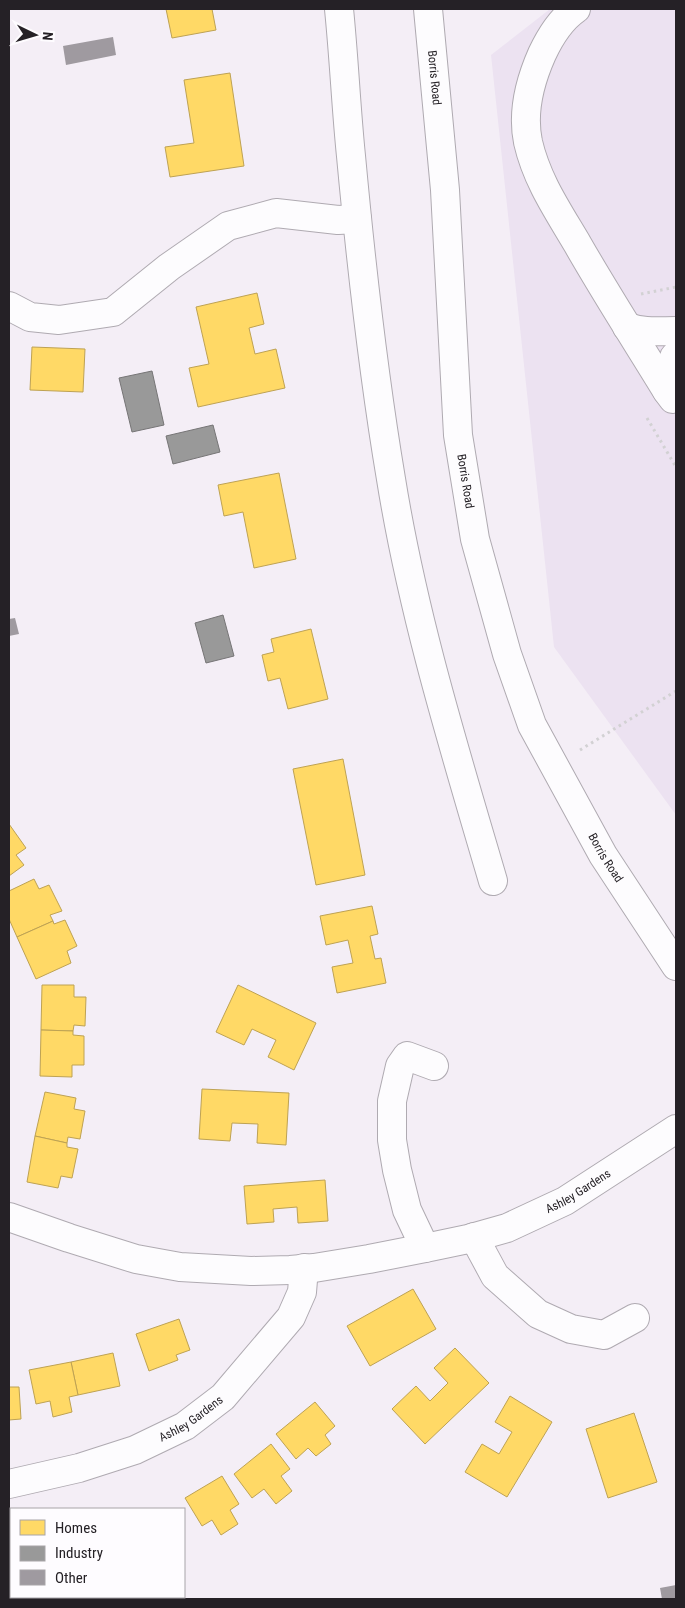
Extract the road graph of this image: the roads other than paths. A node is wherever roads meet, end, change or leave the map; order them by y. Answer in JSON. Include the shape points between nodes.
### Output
{"nodes":[{"id":1,"x":339,"y":9,"type":"edge"},
{"id":2,"x":428,"y":9,"type":"edge"},
{"id":3,"x":576,"y":9,"type":"edge"},
{"id":4,"x":357,"y":219,"type":"junction"},
{"id":5,"x":9,"y":306,"type":"edge"},
{"id":6,"x":627,"y":327,"type":"junction"},
{"id":7,"x":676,"y":331,"type":"edge"},
{"id":8,"x":676,"y":355,"type":"edge"},
{"id":9,"x":672,"y":398,"type":"edge"},
{"id":10,"x":493,"y":881,"type":"dead end"},
{"id":11,"x":643,"y":916,"type":"junction"},
{"id":12,"x":676,"y":934,"type":"edge"},
{"id":13,"x":676,"y":966,"type":"edge"},
{"id":14,"x":434,"y":1066,"type":"dead end"},
{"id":15,"x":676,"y":1130,"type":"edge"},
{"id":16,"x":9,"y":1216,"type":"edge"},
{"id":17,"x":474,"y":1237,"type":"junction"},
{"id":18,"x":425,"y":1248,"type":"junction"},
{"id":19,"x":304,"y":1268,"type":"junction"},
{"id":20,"x":635,"y":1318,"type":"dead end"},
{"id":21,"x":9,"y":1484,"type":"edge"}],
"edges":[{"from":1,"to":4,"type":"street"},
{"from":2,"to":11,"type":"street","name":"Borris Road","via":[[445,190],[458,435],[473,530],[507,654],[532,725],[603,855]]},
{"from":3,"to":6,"type":"street","via":[[550,36],[534,73],[526,113],[528,141],[538,177]]},
{"from":4,"to":5,"type":"street","via":[[276,213],[228,226],[113,312],[59,320],[30,317]]},
{"from":4,"to":10,"type":"street","via":[[372,350],[410,582],[436,688]]},
{"from":6,"to":7,"type":"street","via":[[650,332]]},
{"from":6,"to":9,"type":"street"},
{"from":8,"to":9,"type":"street"},
{"from":11,"to":12,"type":"street","name":"Borris Road"},
{"from":11,"to":13,"type":"street","name":"Borris Road"},
{"from":14,"to":18,"type":"street","via":[[407,1056],[400,1066],[392,1101],[392,1140],[397,1170],[406,1210]]},
{"from":15,"to":17,"type":"street","name":"Ashley Gardens","via":[[565,1200],[507,1228]]},
{"from":16,"to":19,"type":"street","name":"Ashley Gardens","via":[[136,1259],[180,1266],[251,1270]]},
{"from":17,"to":18,"type":"street","name":"Ashley Gardens"},
{"from":17,"to":20,"type":"street","via":[[495,1276],[538,1314],[571,1329],[604,1335]]},
{"from":18,"to":19,"type":"street","name":"Ashley Gardens","via":[[369,1260]]},
{"from":19,"to":21,"type":"street","name":"Ashley Gardens","via":[[302,1292],[291,1317],[223,1396],[184,1426],[135,1450],[79,1468]]}]}
